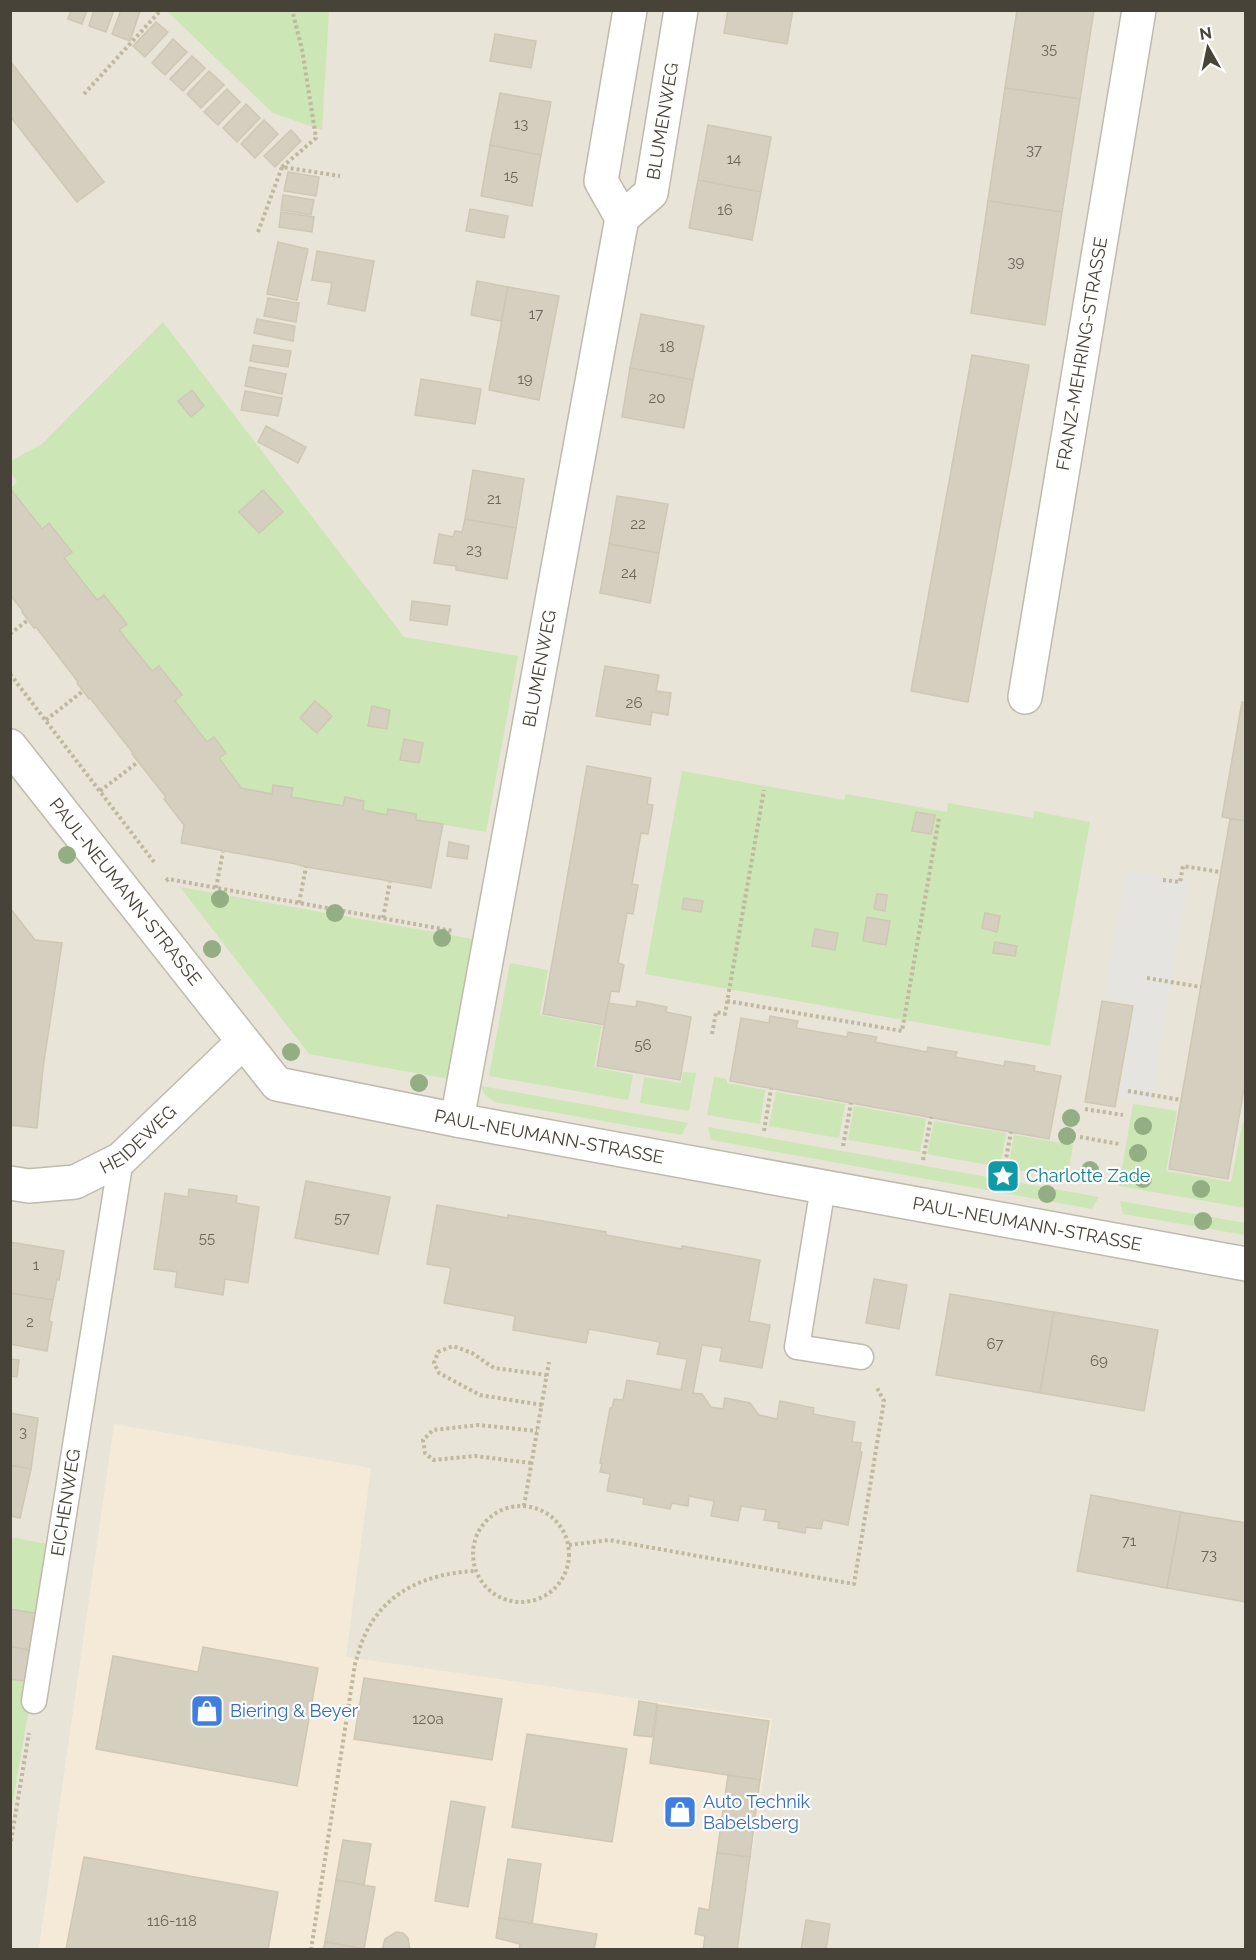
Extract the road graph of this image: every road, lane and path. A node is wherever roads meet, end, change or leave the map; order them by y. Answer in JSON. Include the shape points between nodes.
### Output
{"nodes":[{"id":1,"x":161,"y":10,"type":"edge"},
{"id":2,"x":292,"y":10,"type":"edge"},
{"id":3,"x":630,"y":10,"type":"edge"},
{"id":4,"x":681,"y":10,"type":"edge"},
{"id":5,"x":1139,"y":10,"type":"edge"},
{"id":6,"x":84,"y":94,"type":"dead end"},
{"id":7,"x":282,"y":167,"type":"junction"},
{"id":8,"x":340,"y":176,"type":"dead end"},
{"id":9,"x":622,"y":218,"type":"junction"},
{"id":10,"x":258,"y":232,"type":"dead end"},
{"id":11,"x":28,"y":620,"type":"dead end"},
{"id":12,"x":10,"y":634,"type":"edge"},
{"id":13,"x":10,"y":674,"type":"edge"},
{"id":14,"x":83,"y":691,"type":"dead end"},
{"id":15,"x":1025,"y":697,"type":"dead end"},
{"id":16,"x":46,"y":720,"type":"junction"},
{"id":17,"x":10,"y":746,"type":"edge"},
{"id":18,"x":138,"y":762,"type":"dead end"},
{"id":19,"x":764,"y":790,"type":"dead end"},
{"id":20,"x":100,"y":791,"type":"junction"},
{"id":21,"x":939,"y":818,"type":"dead end"},
{"id":22,"x":222,"y":852,"type":"dead end"},
{"id":23,"x":306,"y":867,"type":"dead end"},
{"id":24,"x":1220,"y":872,"type":"dead end"},
{"id":25,"x":168,"y":879,"type":"junction"},
{"id":26,"x":1163,"y":880,"type":"dead end"},
{"id":27,"x":390,"y":882,"type":"dead end"},
{"id":28,"x":216,"y":888,"type":"junction"},
{"id":29,"x":299,"y":903,"type":"junction"},
{"id":30,"x":136,"y":905,"type":"junction"},
{"id":31,"x":383,"y":918,"type":"junction"},
{"id":32,"x":489,"y":937,"type":"junction"},
{"id":33,"x":1147,"y":978,"type":"dead end"},
{"id":34,"x":1201,"y":987,"type":"dead end"},
{"id":35,"x":728,"y":1000,"type":"junction"},
{"id":36,"x":712,"y":1034,"type":"dead end"},
{"id":37,"x":243,"y":1042,"type":"junction"},
{"id":38,"x":771,"y":1089,"type":"dead end"},
{"id":39,"x":1128,"y":1091,"type":"dead end"},
{"id":40,"x":1181,"y":1100,"type":"dead end"},
{"id":41,"x":851,"y":1103,"type":"dead end"},
{"id":42,"x":1085,"y":1109,"type":"dead end"},
{"id":43,"x":1123,"y":1115,"type":"dead end"},
{"id":44,"x":931,"y":1117,"type":"dead end"},
{"id":45,"x":457,"y":1120,"type":"junction"},
{"id":46,"x":764,"y":1131,"type":"dead end"},
{"id":47,"x":1011,"y":1132,"type":"dead end"},
{"id":48,"x":1080,"y":1137,"type":"dead end"},
{"id":49,"x":1119,"y":1144,"type":"dead end"},
{"id":50,"x":843,"y":1146,"type":"dead end"},
{"id":51,"x":121,"y":1159,"type":"junction"},
{"id":52,"x":923,"y":1160,"type":"dead end"},
{"id":53,"x":1003,"y":1174,"type":"dead end"},
{"id":54,"x":10,"y":1183,"type":"edge"},
{"id":55,"x":823,"y":1187,"type":"junction"},
{"id":56,"x":1245,"y":1264,"type":"edge"},
{"id":57,"x":861,"y":1357,"type":"joint"},
{"id":58,"x":549,"y":1362,"type":"dead end"},
{"id":59,"x":547,"y":1376,"type":"junction"},
{"id":60,"x":542,"y":1405,"type":"junction"},
{"id":61,"x":537,"y":1431,"type":"junction"},
{"id":62,"x":531,"y":1463,"type":"junction"},
{"id":63,"x":524,"y":1506,"type":"junction"},
{"id":64,"x":569,"y":1545,"type":"junction"},
{"id":65,"x":476,"y":1571,"type":"junction"},
{"id":66,"x":34,"y":1701,"type":"joint"},
{"id":67,"x":10,"y":1848,"type":"edge"},
{"id":68,"x":311,"y":1950,"type":"edge"}],
"edges":[{"from":1,"to":6,"type":"path"},
{"from":2,"to":7,"type":"path","via":[[316,138]]},
{"from":3,"to":9,"type":"street","via":[[601,181]]},
{"from":4,"to":9,"type":"street","name":"BLUMENWEG","via":[[651,194]]},
{"from":5,"to":15,"type":"street","name":"FRANZ-MEHRING-STRASSE"},
{"from":7,"to":8,"type":"path"},
{"from":7,"to":10,"type":"path"},
{"from":9,"to":32,"type":"street","name":"BLUMENWEG"},
{"from":11,"to":12,"type":"path"},
{"from":13,"to":16,"type":"path"},
{"from":14,"to":16,"type":"path"},
{"from":16,"to":20,"type":"path"},
{"from":17,"to":30,"type":"street","name":"PAUL-NEUMANN-STRASSE"},
{"from":18,"to":20,"type":"path"},
{"from":19,"to":35,"type":"path"},
{"from":20,"to":25,"type":"path"},
{"from":21,"to":35,"type":"path","via":[[902,1031]]},
{"from":22,"to":28,"type":"path"},
{"from":23,"to":29,"type":"path"},
{"from":24,"to":26,"type":"path","via":[[1183,866],[1180,882]]},
{"from":25,"to":28,"type":"path"},
{"from":25,"to":30,"type":"path"},
{"from":27,"to":31,"type":"path"},
{"from":28,"to":29,"type":"path"},
{"from":29,"to":31,"type":"path"},
{"from":30,"to":37,"type":"street","name":"PAUL-NEUMANN-STRASSE"},
{"from":31,"to":32,"type":"path"},
{"from":32,"to":45,"type":"street","name":"BLUMENWEG"},
{"from":33,"to":34,"type":"path"},
{"from":35,"to":36,"type":"path","via":[[725,1014],[716,1012]]},
{"from":37,"to":45,"type":"street","name":"PAUL-NEUMANN-STRASSE","via":[[277,1084]]},
{"from":37,"to":51,"type":"street","name":"HEIDEWEG"},
{"from":38,"to":46,"type":"path"},
{"from":39,"to":40,"type":"path"},
{"from":41,"to":50,"type":"path"},
{"from":42,"to":43,"type":"path"},
{"from":44,"to":52,"type":"path"},
{"from":45,"to":55,"type":"street","name":"PAUL-NEUMANN-STRASSE"},
{"from":47,"to":53,"type":"path"},
{"from":48,"to":49,"type":"path"},
{"from":51,"to":54,"type":"street","name":"HEIDEWEG","via":[[75,1182],[29,1186]]},
{"from":51,"to":66,"type":"lane","name":"EICHENWEG"},
{"from":55,"to":56,"type":"street","name":"PAUL-NEUMANN-STRASSE"},
{"from":55,"to":57,"type":"lane","via":[[796,1347]]},
{"from":57,"to":64,"type":"path","via":[[884,1401],[854,1584],[609,1540]]},
{"from":58,"to":59,"type":"path"},
{"from":59,"to":60,"type":"path"},
{"from":59,"to":60,"type":"path","via":[[494,1368],[453,1346],[438,1352],[434,1363],[439,1373],[480,1395]]},
{"from":60,"to":61,"type":"path"},
{"from":61,"to":62,"type":"path"},
{"from":61,"to":62,"type":"path","via":[[479,1425],[433,1430],[423,1440],[424,1453],[433,1460],[475,1456]]},
{"from":62,"to":63,"type":"path"},
{"from":63,"to":64,"type":"path","via":[[553,1517]]},
{"from":63,"to":65,"type":"path","via":[[508,1508],[482,1525],[475,1539]]},
{"from":64,"to":65,"type":"path","via":[[566,1573],[558,1586],[534,1602],[520,1603],[493,1594]]},
{"from":65,"to":68,"type":"path","via":[[431,1577],[411,1586],[376,1616],[364,1636],[355,1664]]},
{"from":66,"to":67,"type":"path"}]}
